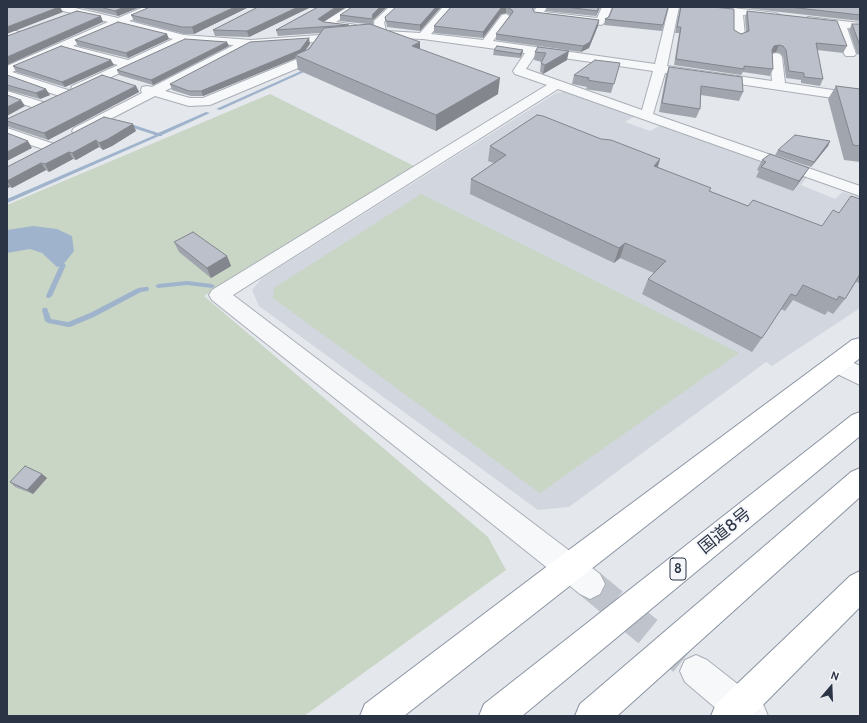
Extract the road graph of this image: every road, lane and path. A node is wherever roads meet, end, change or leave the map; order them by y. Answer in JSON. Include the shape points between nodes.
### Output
{"nodes":[{"id":1,"x":59,"y":7,"type":"edge"},
{"id":2,"x":153,"y":7,"type":"edge"},
{"id":3,"x":355,"y":7,"type":"edge"},
{"id":4,"x":395,"y":7,"type":"edge"},
{"id":5,"x":449,"y":7,"type":"edge"},
{"id":6,"x":542,"y":7,"type":"edge"},
{"id":7,"x":607,"y":7,"type":"edge"},
{"id":8,"x":674,"y":7,"type":"edge"},
{"id":9,"x":698,"y":7,"type":"edge"},
{"id":10,"x":79,"y":12,"type":"junction"},
{"id":11,"x":738,"y":12,"type":"junction"},
{"id":12,"x":773,"y":12,"type":"edge"},
{"id":13,"x":506,"y":17,"type":"dead end"},
{"id":14,"x":64,"y":18,"type":"edge"},
{"id":15,"x":796,"y":19,"type":"junction"},
{"id":16,"x":118,"y":22,"type":"junction"},
{"id":17,"x":840,"y":24,"type":"junction"},
{"id":18,"x":860,"y":26,"type":"edge"},
{"id":19,"x":218,"y":28,"type":"edge"},
{"id":20,"x":278,"y":30,"type":"edge"},
{"id":21,"x":7,"y":32,"type":"edge"},
{"id":22,"x":381,"y":32,"type":"junction"},
{"id":23,"x":805,"y":32,"type":"edge"},
{"id":24,"x":423,"y":36,"type":"junction"},
{"id":25,"x":739,"y":36,"type":"edge"},
{"id":26,"x":190,"y":38,"type":"junction"},
{"id":27,"x":318,"y":39,"type":"junction"},
{"id":28,"x":7,"y":40,"type":"edge"},
{"id":29,"x":251,"y":43,"type":"junction"},
{"id":30,"x":486,"y":43,"type":"junction"},
{"id":31,"x":61,"y":46,"type":"junction"},
{"id":32,"x":533,"y":50,"type":"junction"},
{"id":33,"x":850,"y":54,"type":"dead end"},
{"id":34,"x":776,"y":57,"type":"dead end"},
{"id":35,"x":129,"y":64,"type":"junction"},
{"id":36,"x":660,"y":69,"type":"junction"},
{"id":37,"x":7,"y":70,"type":"edge"},
{"id":38,"x":7,"y":75,"type":"edge"},
{"id":39,"x":104,"y":76,"type":"junction"},
{"id":40,"x":118,"y":80,"type":"edge"},
{"id":41,"x":132,"y":85,"type":"edge"},
{"id":42,"x":556,"y":85,"type":"junction"},
{"id":43,"x":779,"y":86,"type":"junction"},
{"id":44,"x":154,"y":92,"type":"junction"},
{"id":45,"x":7,"y":94,"type":"edge"},
{"id":46,"x":64,"y":95,"type":"junction"},
{"id":47,"x":860,"y":98,"type":"edge"},
{"id":48,"x":44,"y":104,"type":"junction"},
{"id":49,"x":644,"y":115,"type":"junction"},
{"id":50,"x":14,"y":118,"type":"edge"},
{"id":51,"x":7,"y":132,"type":"edge"},
{"id":52,"x":59,"y":141,"type":"junction"},
{"id":53,"x":35,"y":154,"type":"edge"},
{"id":54,"x":860,"y":191,"type":"edge"},
{"id":55,"x":860,"y":346,"type":"edge"},
{"id":56,"x":848,"y":370,"type":"edge"},
{"id":57,"x":860,"y":422,"type":"edge"},
{"id":58,"x":860,"y":480,"type":"edge"},
{"id":59,"x":579,"y":576,"type":"junction"},
{"id":60,"x":860,"y":586,"type":"edge"},
{"id":61,"x":696,"y":671,"type":"tunnel mouth"},
{"id":62,"x":739,"y":713,"type":"edge"},
{"id":63,"x":377,"y":716,"type":"edge"},
{"id":64,"x":496,"y":716,"type":"edge"},
{"id":65,"x":592,"y":716,"type":"edge"}],
"edges":[{"from":1,"to":10,"type":"street"},
{"from":2,"to":16,"type":"street"},
{"from":3,"to":22,"type":"street","via":[[325,24]]},
{"from":4,"to":22,"type":"street","via":[[379,21]]},
{"from":5,"to":24,"type":"street"},
{"from":6,"to":7,"type":"street","via":[[537,14],[601,22]]},
{"from":8,"to":36,"type":"street"},
{"from":9,"to":11,"type":"street"},
{"from":10,"to":14,"type":"street"},
{"from":10,"to":16,"type":"street"},
{"from":11,"to":12,"type":"street"},
{"from":11,"to":25,"type":"street"},
{"from":12,"to":15,"type":"street"},
{"from":13,"to":30,"type":"street"},
{"from":15,"to":17,"type":"street"},
{"from":15,"to":23,"type":"street"},
{"from":16,"to":26,"type":"street"},
{"from":16,"to":31,"type":"street"},
{"from":17,"to":18,"type":"street"},
{"from":17,"to":33,"type":"street"},
{"from":19,"to":26,"type":"street"},
{"from":20,"to":29,"type":"street"},
{"from":21,"to":28,"type":"street","via":[[24,34]]},
{"from":22,"to":24,"type":"street"},
{"from":22,"to":27,"type":"street"},
{"from":24,"to":30,"type":"street"},
{"from":26,"to":29,"type":"street"},
{"from":26,"to":35,"type":"street"},
{"from":27,"to":29,"type":"street"},
{"from":27,"to":44,"type":"street","via":[[319,43],[306,60],[205,102],[189,102]]},
{"from":29,"to":44,"type":"street"},
{"from":30,"to":32,"type":"street"},
{"from":31,"to":35,"type":"street"},
{"from":31,"to":37,"type":"street"},
{"from":32,"to":36,"type":"street"},
{"from":32,"to":42,"type":"street","via":[[519,71]]},
{"from":34,"to":43,"type":"street"},
{"from":35,"to":39,"type":"street"},
{"from":36,"to":43,"type":"street"},
{"from":36,"to":49,"type":"street","via":[[648,111]]},
{"from":38,"to":46,"type":"street"},
{"from":39,"to":40,"type":"street"},
{"from":39,"to":46,"type":"street"},
{"from":41,"to":44,"type":"street"},
{"from":42,"to":49,"type":"street"},
{"from":42,"to":59,"type":"street","via":[[219,295]]},
{"from":43,"to":47,"type":"street"},
{"from":44,"to":52,"type":"street"},
{"from":45,"to":48,"type":"street"},
{"from":46,"to":48,"type":"street"},
{"from":48,"to":50,"type":"street"},
{"from":49,"to":54,"type":"street"},
{"from":51,"to":52,"type":"street"},
{"from":52,"to":53,"type":"street"},
{"from":55,"to":56,"type":"highway"},
{"from":56,"to":59,"type":"highway"},
{"from":57,"to":64,"type":"highway","name":"国道8号","number":"8"},
{"from":58,"to":65,"type":"highway"},
{"from":59,"to":63,"type":"highway"},
{"from":60,"to":62,"type":"highway"},
{"from":61,"to":62,"type":"street"}]}
